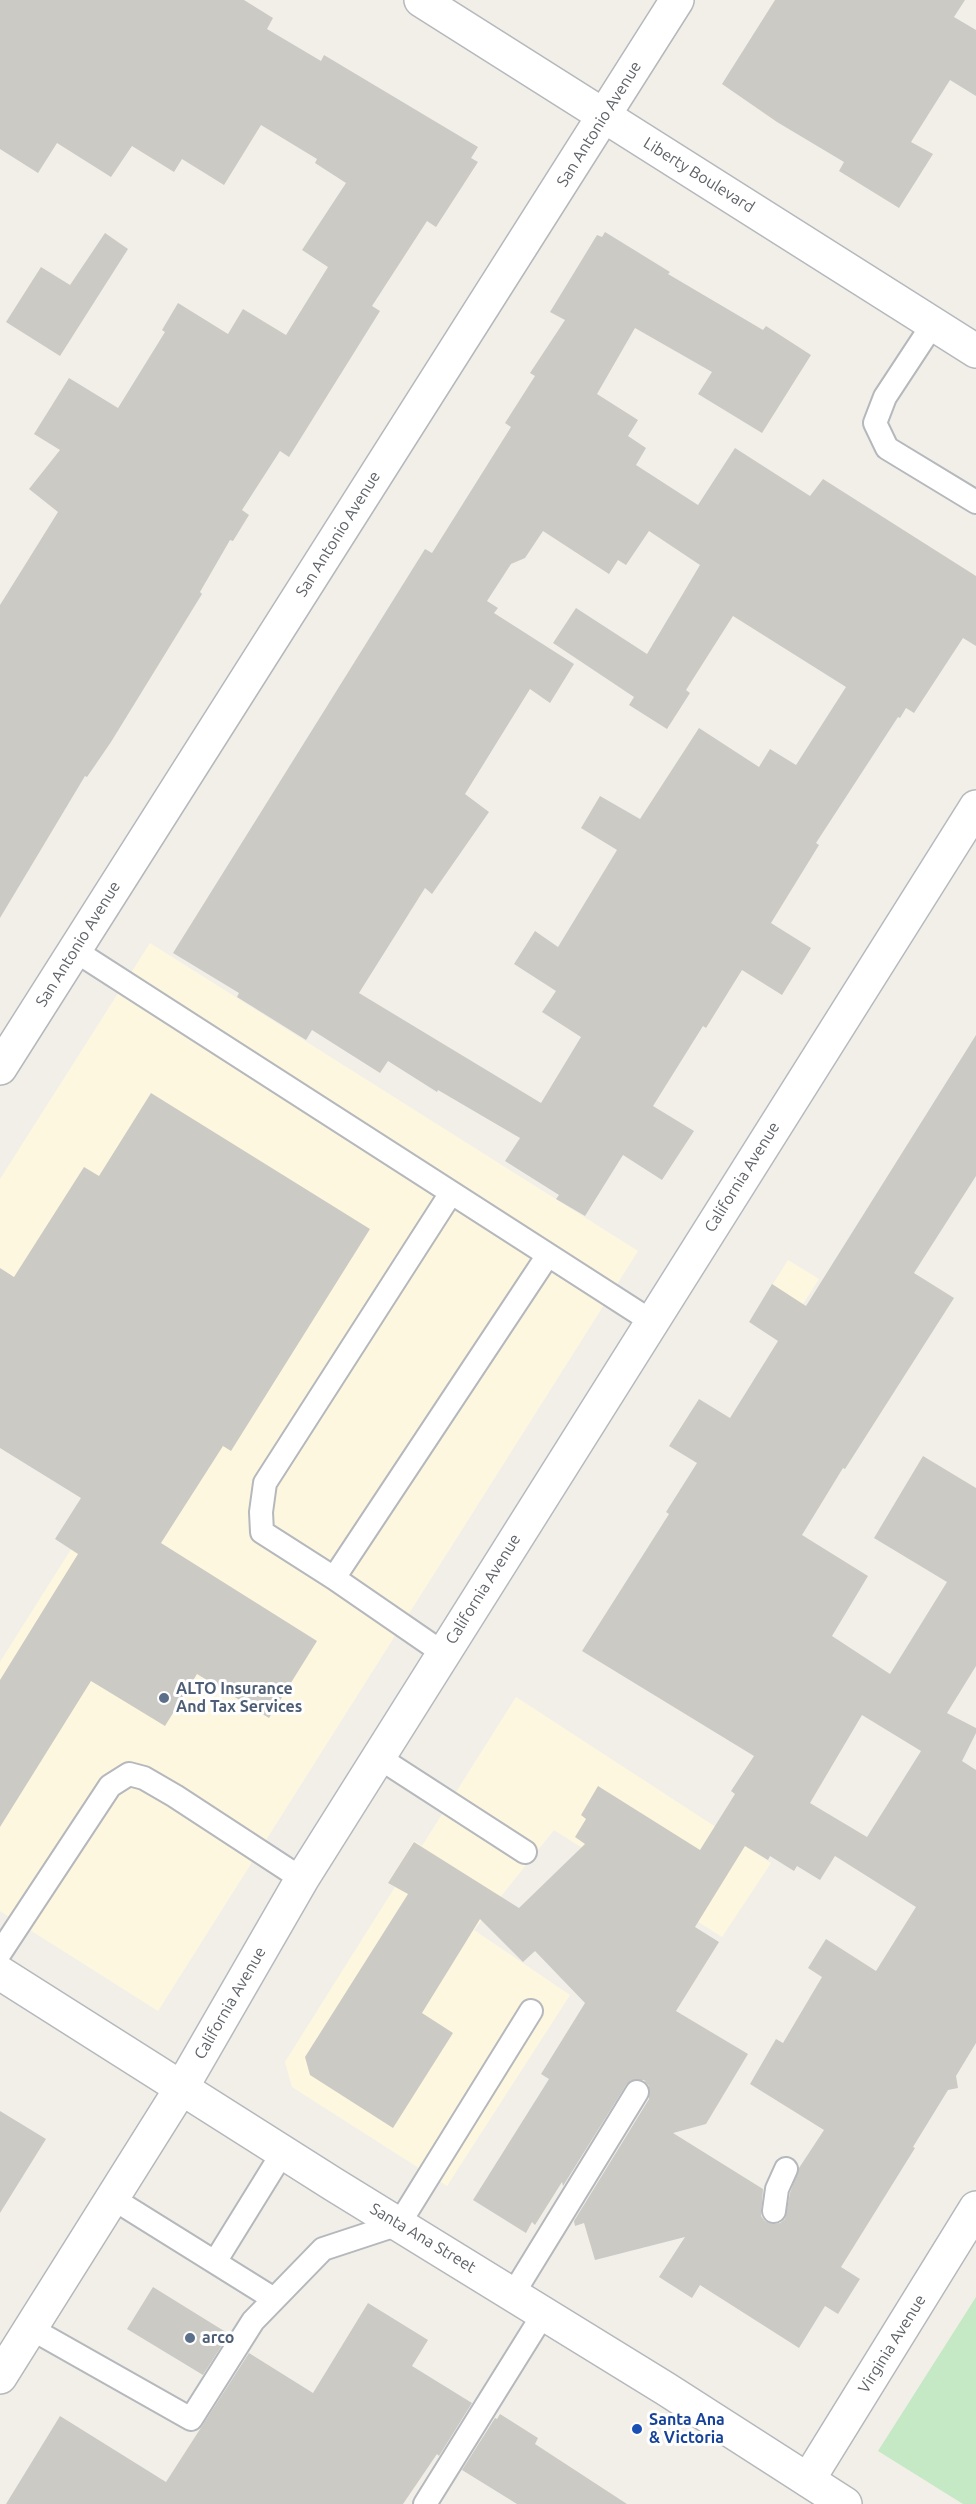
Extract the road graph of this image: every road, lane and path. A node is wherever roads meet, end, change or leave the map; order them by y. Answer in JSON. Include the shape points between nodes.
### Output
{"nodes":[{"id":1,"x":421,"y":0,"type":"edge"},
{"id":2,"x":677,"y":0,"type":"edge"},
{"id":3,"x":605,"y":115,"type":"junction"},
{"id":4,"x":933,"y":324,"type":"junction"},
{"id":5,"x":976,"y":351,"type":"edge"},
{"id":6,"x":976,"y":502,"type":"edge"},
{"id":7,"x":976,"y":807,"type":"edge"},
{"id":8,"x":74,"y":950,"type":"junction"},
{"id":9,"x":0,"y":1068,"type":"edge"},
{"id":10,"x":451,"y":1193,"type":"junction"},
{"id":11,"x":548,"y":1255,"type":"junction"},
{"id":12,"x":651,"y":1321,"type":"junction"},
{"id":13,"x":334,"y":1578,"type":"junction"},
{"id":14,"x":443,"y":1653,"type":"junction"},
{"id":15,"x":378,"y":1757,"type":"junction"},
{"id":16,"x":525,"y":1852,"type":"dead end"},
{"id":17,"x":302,"y":1879,"type":"junction"},
{"id":18,"x":0,"y":1953,"type":"edge"},
{"id":19,"x":0,"y":1973,"type":"edge"},
{"id":20,"x":531,"y":2011,"type":"dead end"},
{"id":21,"x":182,"y":2087,"type":"junction"},
{"id":22,"x":638,"y":2092,"type":"dead end"},
{"id":23,"x":283,"y":2152,"type":"junction"},
{"id":24,"x":786,"y":2169,"type":"dead end"},
{"id":25,"x":112,"y":2198,"type":"junction"},
{"id":26,"x":976,"y":2208,"type":"edge"},
{"id":27,"x":774,"y":2211,"type":"dead end"},
{"id":28,"x":399,"y":2224,"type":"junction"},
{"id":29,"x":215,"y":2262,"type":"junction"},
{"id":30,"x":513,"y":2294,"type":"junction"},
{"id":31,"x":274,"y":2299,"type":"junction"},
{"id":32,"x":544,"y":2313,"type":"junction"},
{"id":33,"x":30,"y":2328,"type":"junction"},
{"id":34,"x":0,"y":2376,"type":"edge"},
{"id":35,"x":808,"y":2480,"type":"junction"},
{"id":36,"x":425,"y":2504,"type":"edge"},
{"id":37,"x":845,"y":2504,"type":"edge"}],
"edges":[{"from":1,"to":3,"type":"street","name":"Liberty Boulevard"},
{"from":2,"to":3,"type":"street","name":"San Antonio Avenue"},
{"from":3,"to":4,"type":"street","name":"Liberty Boulevard"},
{"from":3,"to":8,"type":"street","name":"San Antonio Avenue"},
{"from":4,"to":5,"type":"street","name":"Liberty Boulevard"},
{"from":4,"to":6,"type":"lane","via":[[885,397],[875,423],[887,448]]},
{"from":7,"to":12,"type":"street","name":"California Avenue"},
{"from":8,"to":9,"type":"street","name":"San Antonio Avenue"},
{"from":8,"to":10,"type":"lane"},
{"from":10,"to":11,"type":"lane"},
{"from":10,"to":13,"type":"lane","via":[[265,1483],[262,1532]]},
{"from":11,"to":12,"type":"lane"},
{"from":11,"to":13,"type":"lane"},
{"from":12,"to":14,"type":"street","name":"California Avenue"},
{"from":13,"to":14,"type":"lane"},
{"from":14,"to":15,"type":"street","name":"California Avenue"},
{"from":15,"to":16,"type":"lane"},
{"from":15,"to":17,"type":"street","name":"California Avenue"},
{"from":17,"to":18,"type":"lane","via":[[175,1796],[129,1774],[110,1786]]},
{"from":17,"to":21,"type":"street","name":"California Avenue"},
{"from":19,"to":21,"type":"street","name":"Santa Ana Street"},
{"from":20,"to":28,"type":"lane"},
{"from":21,"to":23,"type":"street","name":"Santa Ana Street"},
{"from":21,"to":25,"type":"street","name":"California Avenue"},
{"from":22,"to":30,"type":"lane"},
{"from":23,"to":28,"type":"street","name":"Santa Ana Street"},
{"from":23,"to":29,"type":"lane"},
{"from":24,"to":27,"type":"lane","via":[[777,2189]]},
{"from":25,"to":29,"type":"lane"},
{"from":25,"to":33,"type":"street","name":"California Avenue"},
{"from":26,"to":35,"type":"street","name":"Virginia Avenue"},
{"from":28,"to":30,"type":"street","name":"Santa Ana Street"},
{"from":28,"to":31,"type":"lane","via":[[323,2249]]},
{"from":29,"to":31,"type":"lane"},
{"from":30,"to":32,"type":"street","name":"Santa Ana Street"},
{"from":31,"to":33,"type":"lane","via":[[253,2320],[191,2419]]},
{"from":32,"to":35,"type":"street","name":"Santa Ana Street"},
{"from":32,"to":36,"type":"lane"},
{"from":33,"to":34,"type":"street","name":"California Avenue"},
{"from":35,"to":37,"type":"street","name":"Santa Ana Street"}]}
